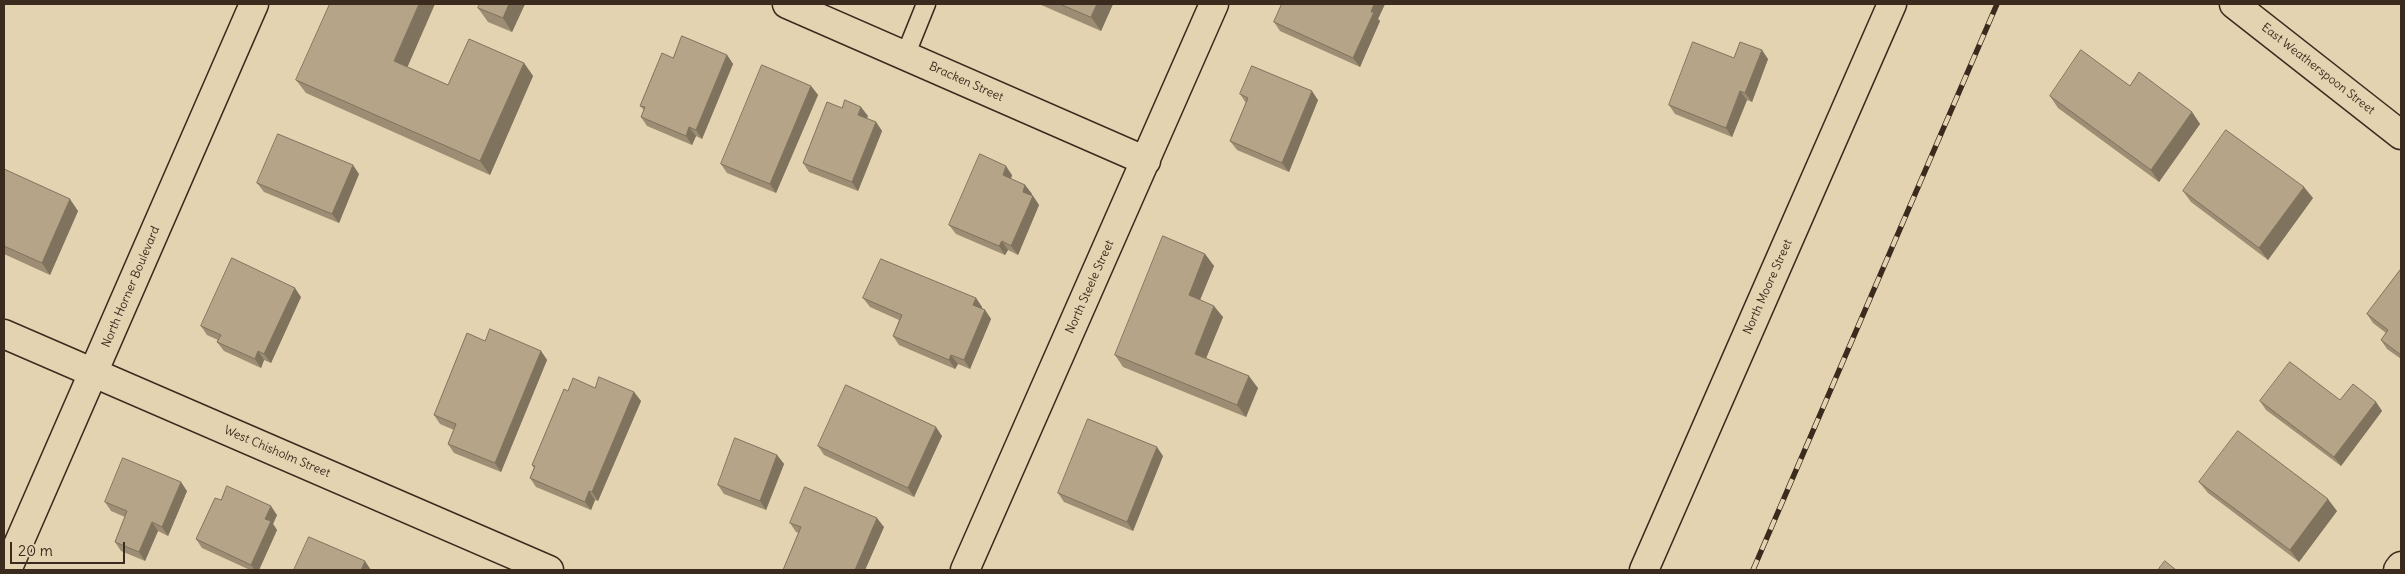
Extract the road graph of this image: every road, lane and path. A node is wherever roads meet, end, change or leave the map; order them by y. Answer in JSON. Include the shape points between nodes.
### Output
{"nodes":[{"id":1,"x":254,"y":4,"type":"edge"},
{"id":2,"x":787,"y":4,"type":"edge"},
{"id":3,"x":926,"y":4,"type":"edge"},
{"id":4,"x":1214,"y":4,"type":"edge"},
{"id":5,"x":1892,"y":4,"type":"edge"},
{"id":6,"x":2234,"y":4,"type":"edge"},
{"id":7,"x":906,"y":56,"type":"junction"},
{"id":8,"x":2401,"y":135,"type":"edge"},
{"id":9,"x":1146,"y":161,"type":"junction"},
{"id":10,"x":4,"y":334,"type":"edge"},
{"id":11,"x":94,"y":373,"type":"junction"},
{"id":12,"x":2401,"y":566,"type":"edge"},
{"id":13,"x":7,"y":570,"type":"edge"},
{"id":14,"x":549,"y":570,"type":"edge"},
{"id":15,"x":965,"y":570,"type":"edge"},
{"id":16,"x":1644,"y":570,"type":"edge"},
{"id":17,"x":2398,"y":570,"type":"edge"}],
"edges":[{"from":1,"to":11,"type":"street","name":"North Horner Boulevard"},
{"from":2,"to":7,"type":"street","name":"Bracken Street"},
{"from":3,"to":7,"type":"lane"},
{"from":4,"to":9,"type":"street","name":"North Steele Street"},
{"from":5,"to":16,"type":"street","name":"North Moore Street"},
{"from":6,"to":8,"type":"street","name":"East Weatherspoon Street"},
{"from":7,"to":9,"type":"street","name":"Bracken Street"},
{"from":9,"to":15,"type":"street","name":"North Steele Street"},
{"from":10,"to":11,"type":"street","name":"West Chisholm Street"},
{"from":11,"to":13,"type":"street","name":"North Horner Boulevard"},
{"from":11,"to":14,"type":"street","name":"West Chisholm Street"},
{"from":12,"to":17,"type":"street"}]}
